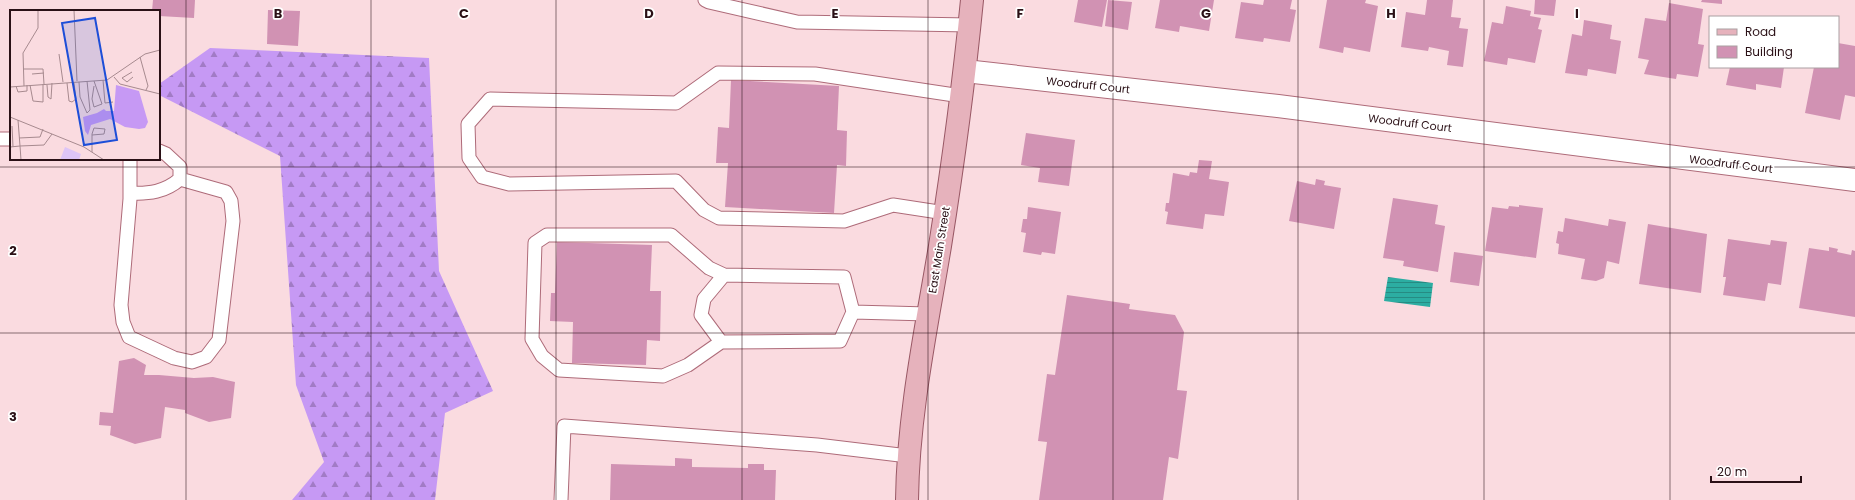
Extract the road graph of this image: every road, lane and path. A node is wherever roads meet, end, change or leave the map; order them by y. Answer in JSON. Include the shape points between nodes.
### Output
{"nodes":[{"id":1,"x":705,"y":0,"type":"edge"},
{"id":2,"x":972,"y":0,"type":"edge"},
{"id":3,"x":970,"y":25,"type":"junction"},
{"id":4,"x":965,"y":71,"type":"junction"},
{"id":5,"x":961,"y":96,"type":"junction"},
{"id":6,"x":160,"y":151,"type":"edge"},
{"id":7,"x":130,"y":160,"type":"edge"},
{"id":8,"x":180,"y":179,"type":"junction"},
{"id":9,"x":1855,"y":180,"type":"edge"},
{"id":10,"x":130,"y":193,"type":"junction"},
{"id":11,"x":945,"y":213,"type":"junction"},
{"id":12,"x":724,"y":275,"type":"junction"},
{"id":13,"x":853,"y":312,"type":"junction"},
{"id":14,"x":928,"y":314,"type":"junction"},
{"id":15,"x":721,"y":342,"type":"junction"},
{"id":16,"x":908,"y":456,"type":"junction"},
{"id":17,"x":561,"y":500,"type":"edge"},
{"id":18,"x":907,"y":500,"type":"edge"}],
"edges":[{"from":1,"to":3,"type":"lane","via":[[797,22]]},
{"from":2,"to":3,"type":"main road","name":"East Main Street"},
{"from":3,"to":4,"type":"main road","name":"East Main Street"},
{"from":4,"to":5,"type":"main road","name":"East Main Street"},
{"from":4,"to":9,"type":"street","name":"Woodruff Court","via":[[1278,106]]},
{"from":5,"to":11,"type":"main road","name":"East Main Street"},
{"from":5,"to":11,"type":"lane","via":[[815,74],[718,73],[676,103],[490,99],[468,124],[469,158],[482,177],[509,184],[676,182],[704,210],[720,218],[844,222],[893,205]]},
{"from":6,"to":8,"type":"lane","via":[[180,167]]},
{"from":7,"to":10,"type":"lane"},
{"from":8,"to":10,"type":"lane","via":[[164,190],[148,194]]},
{"from":8,"to":10,"type":"lane","via":[[226,192],[231,201],[233,220],[219,340],[206,357],[192,362],[174,358],[129,337],[123,322],[121,305]]},
{"from":11,"to":14,"type":"main road","name":"East Main Street"},
{"from":12,"to":13,"type":"lane","via":[[844,278]]},
{"from":12,"to":15,"type":"lane","via":[[704,298],[701,315]]},
{"from":12,"to":15,"type":"lane","via":[[709,268],[671,235],[547,235],[535,243],[532,338],[542,356],[560,370],[663,376],[688,365]]},
{"from":13,"to":14,"type":"lane"},
{"from":13,"to":15,"type":"lane","via":[[840,341]]},
{"from":14,"to":16,"type":"main road","name":"East Main Street"},
{"from":16,"to":17,"type":"lane","via":[[817,445],[564,426]]},
{"from":16,"to":18,"type":"main road","name":"East Main Street"}]}
